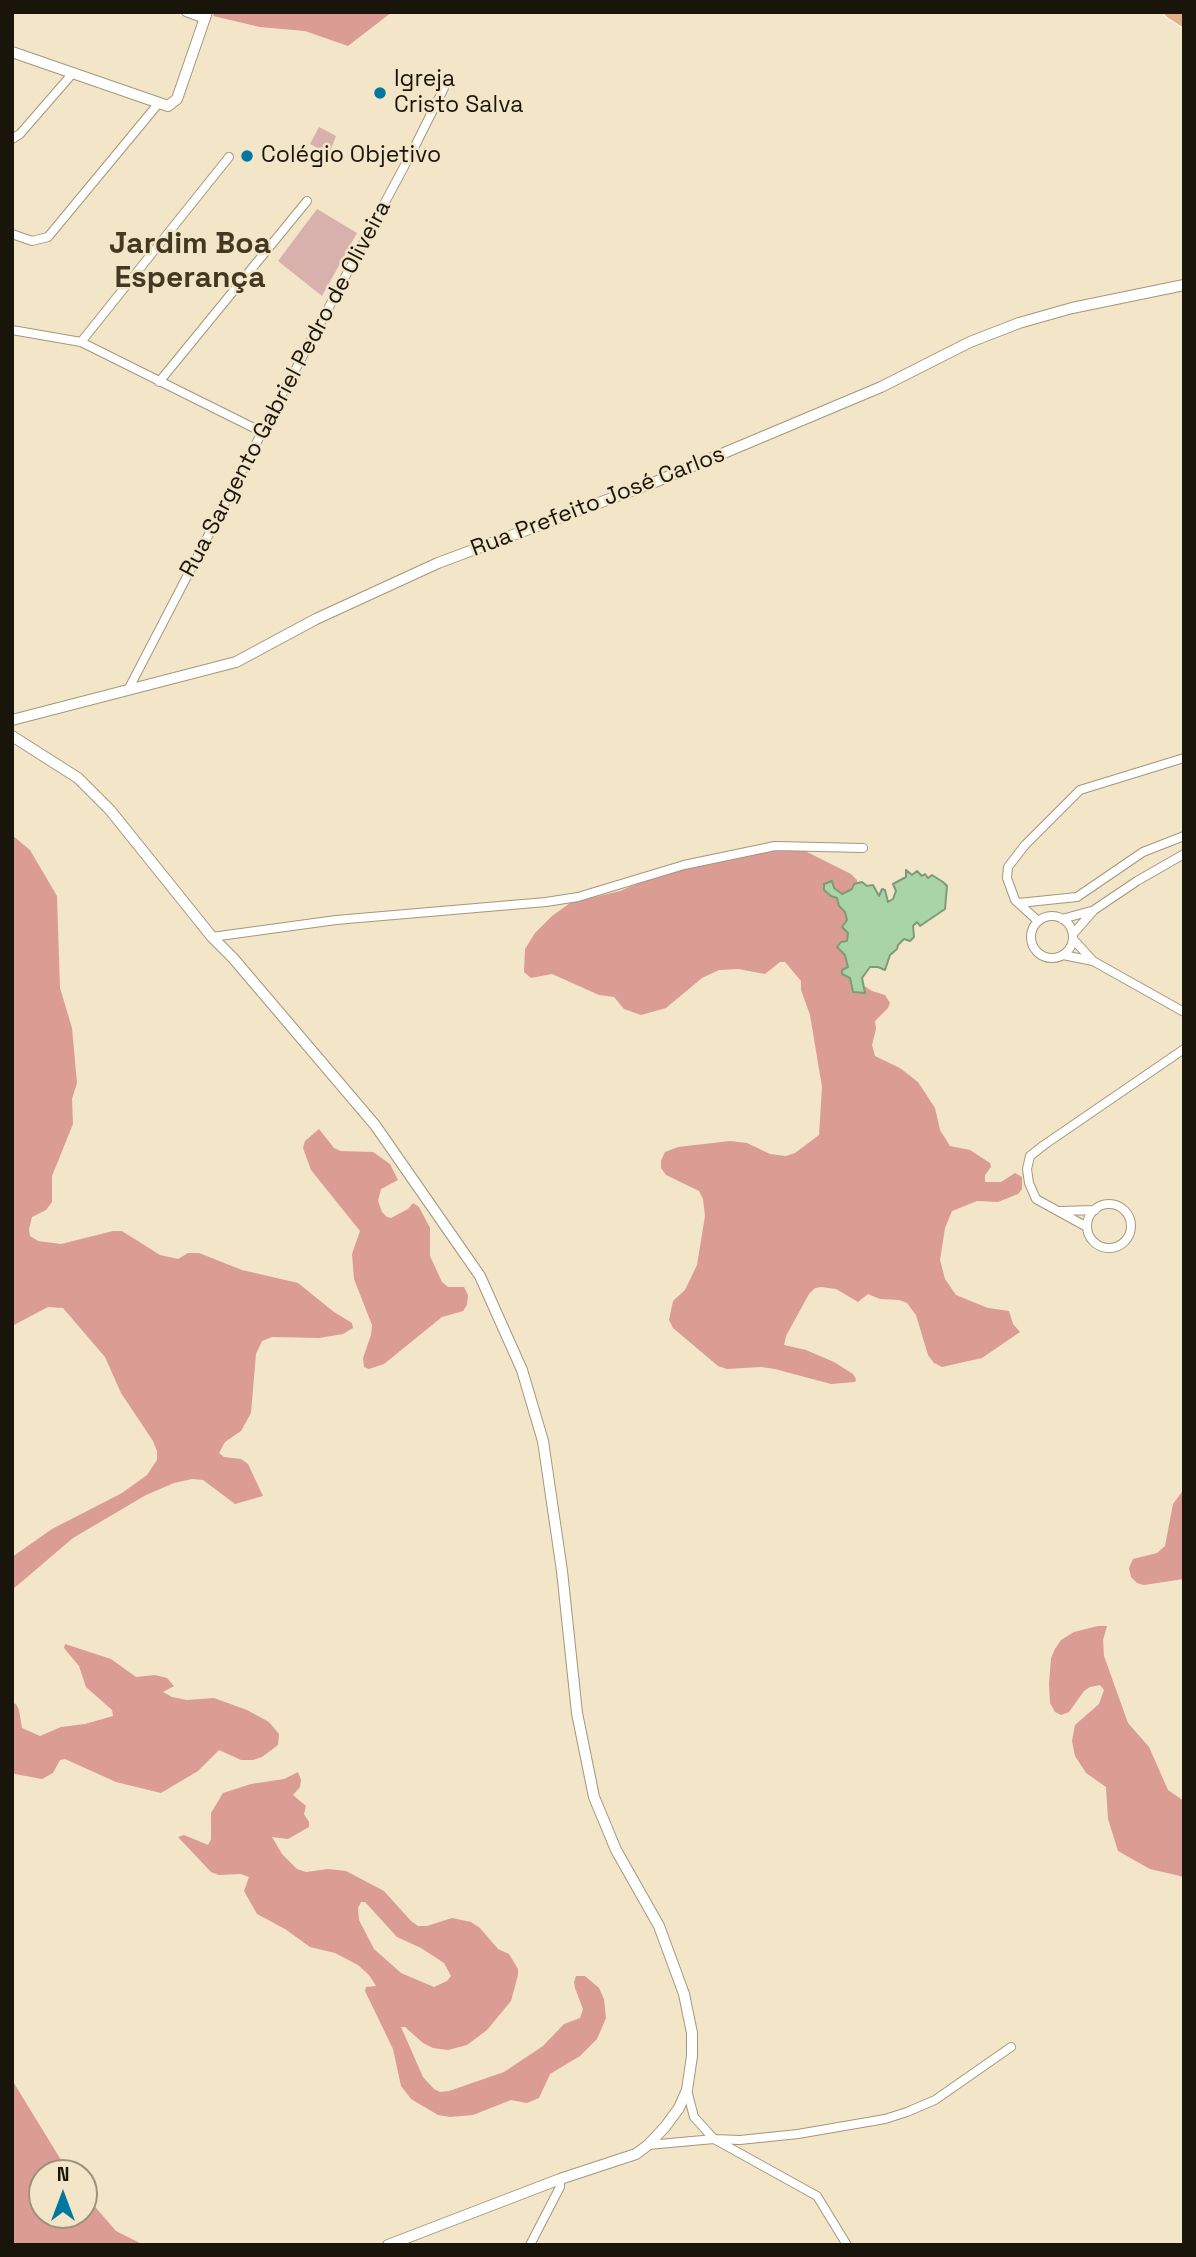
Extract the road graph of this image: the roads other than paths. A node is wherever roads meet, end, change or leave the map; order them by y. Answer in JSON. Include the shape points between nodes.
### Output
{"nodes":[{"id":1,"x":186,"y":12,"type":"edge"},
{"id":2,"x":1170,"y":12,"type":"edge"},
{"id":3,"x":206,"y":16,"type":"edge"},
{"id":4,"x":1184,"y":21,"type":"edge"},
{"id":5,"x":12,"y":52,"type":"edge"},
{"id":6,"x":74,"y":73,"type":"junction"},
{"id":7,"x":444,"y":88,"type":"dead end"},
{"id":8,"x":163,"y":105,"type":"junction"},
{"id":9,"x":12,"y":139,"type":"edge"},
{"id":10,"x":229,"y":157,"type":"dead end"},
{"id":11,"x":307,"y":201,"type":"dead end"},
{"id":12,"x":12,"y":234,"type":"edge"},
{"id":13,"x":1184,"y":285,"type":"edge"},
{"id":14,"x":12,"y":330,"type":"edge"},
{"id":15,"x":81,"y":342,"type":"junction"},
{"id":16,"x":159,"y":382,"type":"junction"},
{"id":17,"x":262,"y":432,"type":"junction"},
{"id":18,"x":128,"y":690,"type":"junction"},
{"id":19,"x":12,"y":720,"type":"edge"},
{"id":20,"x":12,"y":736,"type":"edge"},
{"id":21,"x":1184,"y":758,"type":"edge"},
{"id":22,"x":1184,"y":836,"type":"edge"},
{"id":23,"x":863,"y":848,"type":"dead end"},
{"id":24,"x":1184,"y":854,"type":"edge"},
{"id":25,"x":1019,"y":903,"type":"junction"},
{"id":26,"x":1094,"y":910,"type":"junction"},
{"id":27,"x":1062,"y":919,"type":"junction"},
{"id":28,"x":1038,"y":921,"type":"junction"},
{"id":29,"x":1073,"y":936,"type":"junction"},
{"id":30,"x":212,"y":937,"type":"junction"},
{"id":31,"x":1063,"y":955,"type":"junction"},
{"id":32,"x":1093,"y":961,"type":"junction"},
{"id":33,"x":1184,"y":1012,"type":"edge"},
{"id":34,"x":1184,"y":1049,"type":"edge"},
{"id":35,"x":1095,"y":1210,"type":"junction"},
{"id":36,"x":1057,"y":1211,"type":"junction"},
{"id":37,"x":1087,"y":1227,"type":"junction"},
{"id":38,"x":1011,"y":2047,"type":"dead end"},
{"id":39,"x":687,"y":2090,"type":"junction"},
{"id":40,"x":714,"y":2139,"type":"junction"},
{"id":41,"x":648,"y":2145,"type":"junction"},
{"id":42,"x":560,"y":2179,"type":"junction"},
{"id":43,"x":388,"y":2245,"type":"edge"},
{"id":44,"x":530,"y":2245,"type":"edge"},
{"id":45,"x":847,"y":2245,"type":"edge"}],
"edges":[{"from":1,"to":3,"type":"street"},
{"from":2,"to":4,"type":"main road"},
{"from":3,"to":8,"type":"street","via":[[177,99]]},
{"from":5,"to":6,"type":"street"},
{"from":6,"to":8,"type":"street"},
{"from":6,"to":9,"type":"street"},
{"from":7,"to":17,"type":"street","name":"Rua Sargento Gabriel Pedro de Oliveira"},
{"from":8,"to":12,"type":"street","via":[[48,237],[32,241]]},
{"from":10,"to":15,"type":"street"},
{"from":11,"to":16,"type":"street"},
{"from":13,"to":18,"type":"street","name":"Rua Prefeito José Carlos","via":[[1019,323],[655,482],[438,563],[236,662]]},
{"from":14,"to":15,"type":"street"},
{"from":15,"to":16,"type":"street"},
{"from":16,"to":17,"type":"street"},
{"from":17,"to":18,"type":"street","name":"Rua Sargento Gabriel Pedro de Oliveira"},
{"from":18,"to":19,"type":"street","name":"Rua Prefeito José Carlos"},
{"from":20,"to":30,"type":"street","via":[[78,778],[110,810]]},
{"from":21,"to":25,"type":"street","via":[[1080,790],[1065,803],[1008,867],[1010,890]]},
{"from":22,"to":25,"type":"street","via":[[1143,852],[1077,897]]},
{"from":23,"to":30,"type":"street","via":[[775,846],[684,865],[578,897]]},
{"from":24,"to":26,"type":"street"},
{"from":25,"to":28,"type":"street"},
{"from":26,"to":27,"type":"street"},
{"from":26,"to":29,"type":"street"},
{"from":27,"to":28,"type":"street","via":[[1050,916]]},
{"from":27,"to":29,"type":"street"},
{"from":28,"to":31,"type":"street","via":[[1031,933],[1033,947],[1043,957]]},
{"from":29,"to":31,"type":"street"},
{"from":29,"to":32,"type":"street"},
{"from":30,"to":39,"type":"street","via":[[375,1125],[480,1276],[522,1370],[543,1441],[577,1713],[594,1797],[615,1850],[659,1926],[684,1994],[692,2033]]},
{"from":31,"to":32,"type":"street"},
{"from":32,"to":33,"type":"street"},
{"from":34,"to":36,"type":"street","via":[[1030,1156],[1027,1170],[1032,1191],[1036,1199]]},
{"from":35,"to":36,"type":"street"},
{"from":35,"to":37,"type":"street"},
{"from":35,"to":37,"type":"street","via":[[1105,1205],[1122,1209],[1130,1224],[1129,1235],[1116,1247],[1104,1247],[1090,1238]]},
{"from":36,"to":37,"type":"street"},
{"from":38,"to":40,"type":"street","via":[[935,2100],[885,2119],[798,2134]]},
{"from":39,"to":40,"type":"street","via":[[694,2117]]},
{"from":39,"to":41,"type":"street","via":[[666,2127]]},
{"from":40,"to":41,"type":"street"},
{"from":40,"to":45,"type":"street","via":[[817,2196]]},
{"from":41,"to":42,"type":"street","via":[[636,2154]]},
{"from":42,"to":43,"type":"street"},
{"from":42,"to":44,"type":"street"}]}
